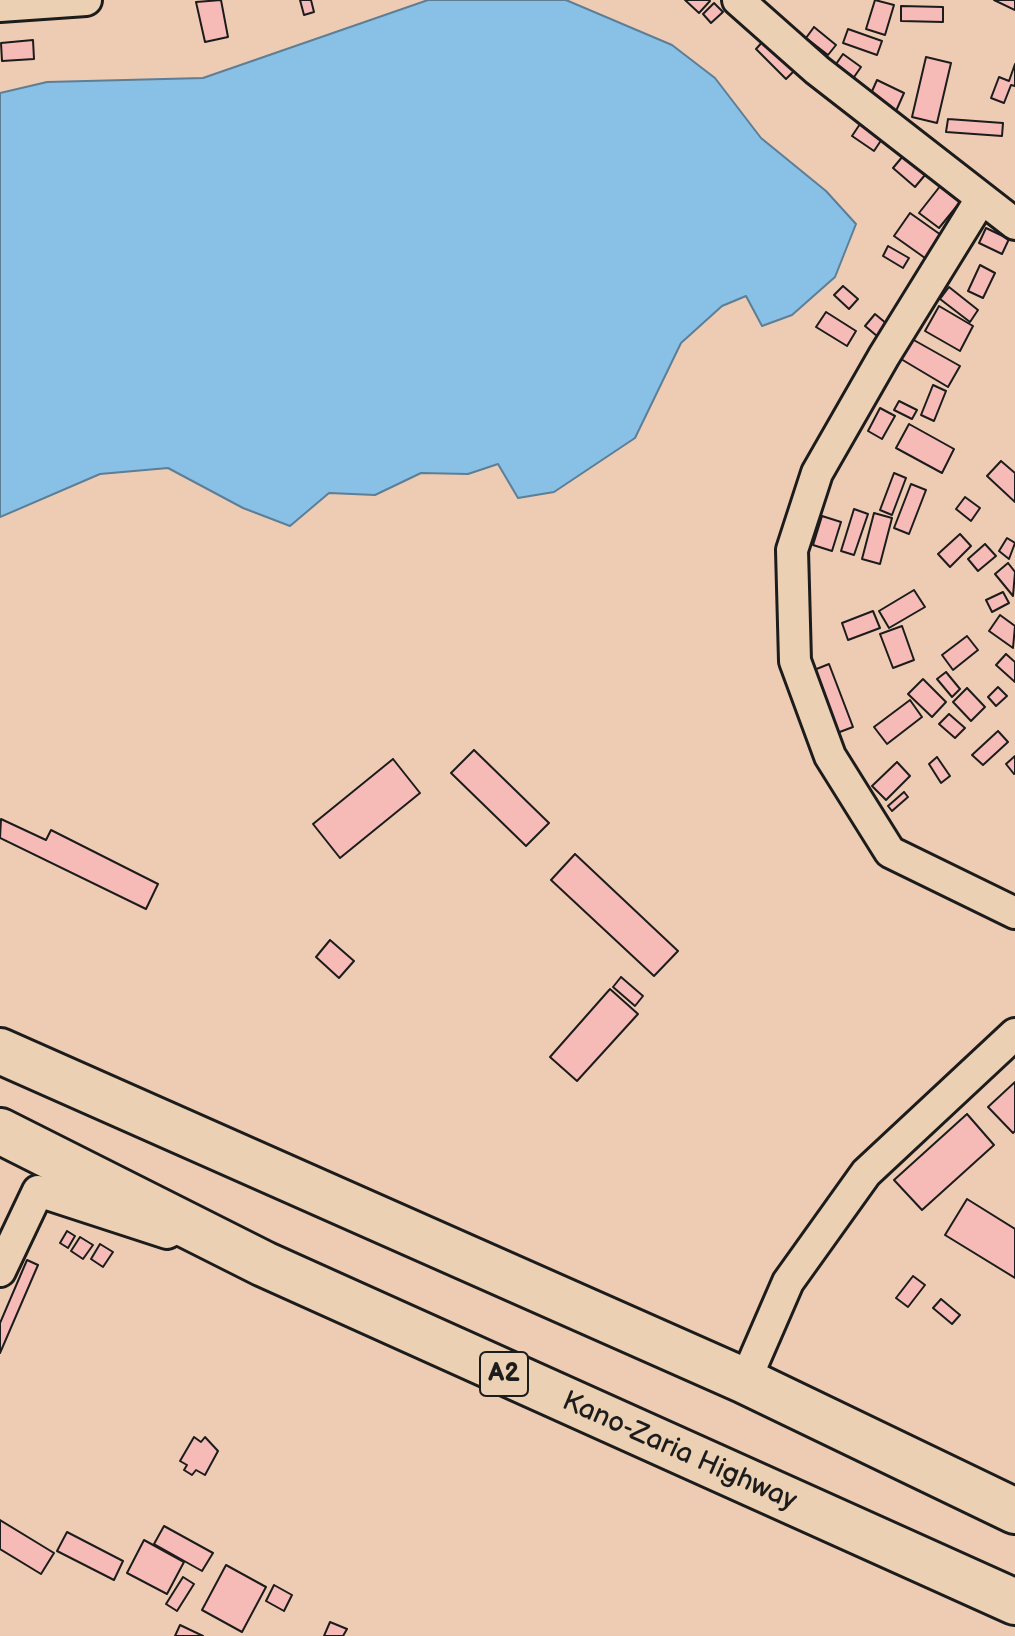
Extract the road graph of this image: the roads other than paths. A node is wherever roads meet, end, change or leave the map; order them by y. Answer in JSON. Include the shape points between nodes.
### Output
{"nodes":[{"id":1,"x":86,"y":0,"type":"edge"},
{"id":2,"x":738,"y":0,"type":"edge"},
{"id":3,"x":0,"y":6,"type":"edge"},
{"id":4,"x":981,"y":199,"type":"junction"},
{"id":5,"x":1015,"y":224,"type":"edge"},
{"id":6,"x":1015,"y":913,"type":"edge"},
{"id":7,"x":1015,"y":1034,"type":"edge"},
{"id":8,"x":0,"y":1051,"type":"edge"},
{"id":9,"x":0,"y":1131,"type":"edge"},
{"id":10,"x":264,"y":1264,"type":"junction"},
{"id":11,"x":0,"y":1271,"type":"edge"},
{"id":12,"x":745,"y":1381,"type":"junction"},
{"id":13,"x":1015,"y":1511,"type":"edge"},
{"id":14,"x":1015,"y":1602,"type":"edge"}],
"edges":[{"from":1,"to":3,"type":"street"},
{"from":2,"to":4,"type":"street","via":[[817,70]]},
{"from":4,"to":5,"type":"street"},
{"from":4,"to":6,"type":"street","via":[[817,473],[792,550],[795,661],[830,756],[890,852]]},
{"from":7,"to":12,"type":"street","via":[[866,1173],[788,1282]]},
{"from":8,"to":12,"type":"highway"},
{"from":9,"to":10,"type":"highway","name":"Kano-Zaria Highway","number":"A2"},
{"from":10,"to":11,"type":"street","via":[[38,1191]]},
{"from":10,"to":14,"type":"highway","name":"Kano-Zaria Highway","number":"A2"},
{"from":12,"to":13,"type":"highway"}]}
